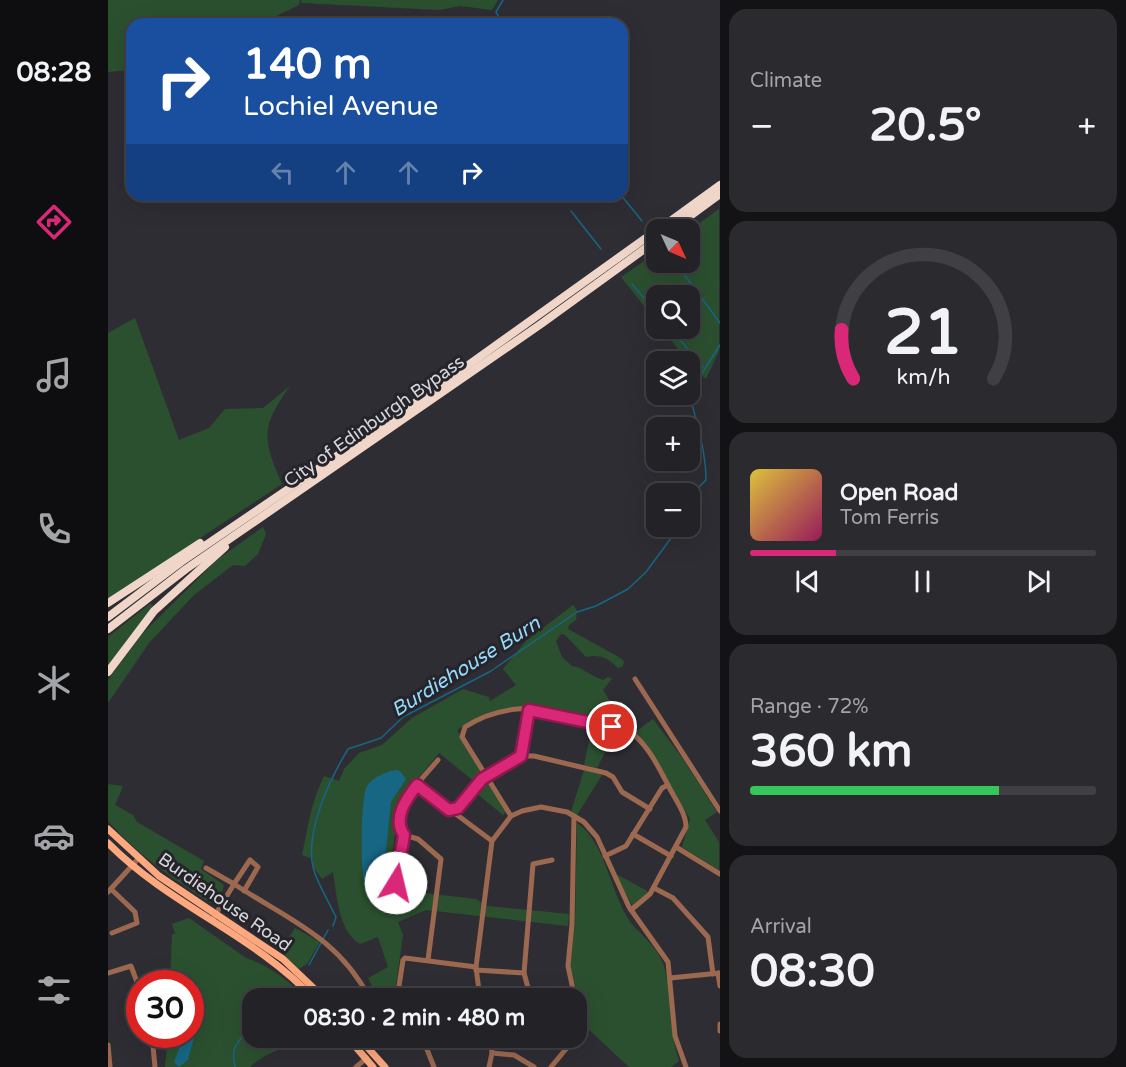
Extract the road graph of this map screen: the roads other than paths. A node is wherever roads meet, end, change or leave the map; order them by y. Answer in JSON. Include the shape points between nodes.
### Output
{"nodes":[{"id":1,"x":720,"y":185,"type":"edge"},
{"id":2,"x":720,"y":194,"type":"edge"},
{"id":3,"x":673,"y":219,"type":"edge"},
{"id":4,"x":686,"y":219,"type":"edge"},
{"id":5,"x":646,"y":239,"type":"edge"},
{"id":6,"x":646,"y":248,"type":"edge"},
{"id":7,"x":320,"y":466,"type":"junction"},
{"id":8,"x":301,"y":490,"type":"junction"},
{"id":9,"x":108,"y":603,"type":"edge"},
{"id":10,"x":108,"y":617,"type":"edge"},
{"id":11,"x":108,"y":629,"type":"edge"},
{"id":12,"x":108,"y":672,"type":"edge"},
{"id":13,"x":635,"y":679,"type":"dead end"},
{"id":14,"x":529,"y":710,"type":"junction"},
{"id":15,"x":521,"y":756,"type":"junction"},
{"id":16,"x":438,"y":760,"type":"dead end"},
{"id":17,"x":486,"y":775,"type":"junction"},
{"id":18,"x":417,"y":785,"type":"junction"},
{"id":19,"x":668,"y":785,"type":"junction"},
{"id":20,"x":650,"y":809,"type":"junction"},
{"id":21,"x":453,"y":810,"type":"junction"},
{"id":22,"x":720,"y":811,"type":"edge"},
{"id":23,"x":511,"y":816,"type":"junction"},
{"id":24,"x":574,"y":816,"type":"junction"},
{"id":25,"x":108,"y":829,"type":"edge"},
{"id":26,"x":633,"y":834,"type":"junction"},
{"id":27,"x":404,"y":835,"type":"junction"},
{"id":28,"x":492,"y":841,"type":"junction"},
{"id":29,"x":108,"y":843,"type":"edge"},
{"id":30,"x":676,"y":847,"type":"junction"},
{"id":31,"x":605,"y":856,"type":"junction"},
{"id":32,"x":671,"y":856,"type":"junction"},
{"id":33,"x":552,"y":860,"type":"dead end"},
{"id":34,"x":135,"y":862,"type":"junction"},
{"id":35,"x":206,"y":868,"type":"dead end"},
{"id":36,"x":720,"y":874,"type":"edge"},
{"id":37,"x":396,"y":883,"type":"dead end"},
{"id":38,"x":234,"y":884,"type":"junction"},
{"id":39,"x":654,"y":888,"type":"junction"},
{"id":40,"x":109,"y":890,"type":"edge"},
{"id":41,"x":244,"y":891,"type":"junction"},
{"id":42,"x":631,"y":910,"type":"junction"},
{"id":43,"x":216,"y":914,"type":"junction"},
{"id":44,"x":211,"y":921,"type":"junction"},
{"id":45,"x":112,"y":933,"type":"dead end"},
{"id":46,"x":428,"y":960,"type":"junction"},
{"id":47,"x":476,"y":969,"type":"junction"},
{"id":48,"x":132,"y":970,"type":"edge"},
{"id":49,"x":524,"y":972,"type":"junction"},
{"id":50,"x":108,"y":973,"type":"edge"},
{"id":51,"x":717,"y":973,"type":"edge"},
{"id":52,"x":670,"y":978,"type":"junction"},
{"id":53,"x":720,"y":986,"type":"edge"},
{"id":54,"x":302,"y":988,"type":"edge"},
{"id":55,"x":314,"y":988,"type":"edge"},
{"id":56,"x":363,"y":988,"type":"edge"},
{"id":57,"x":399,"y":988,"type":"edge"},
{"id":58,"x":479,"y":988,"type":"edge"},
{"id":59,"x":528,"y":988,"type":"edge"},
{"id":60,"x":572,"y":988,"type":"edge"},
{"id":61,"x":720,"y":1024,"type":"edge"},
{"id":62,"x":720,"y":1031,"type":"edge"},
{"id":63,"x":108,"y":1045,"type":"edge"},
{"id":64,"x":153,"y":1048,"type":"edge"},
{"id":65,"x":357,"y":1048,"type":"edge"},
{"id":66,"x":368,"y":1048,"type":"edge"},
{"id":67,"x":426,"y":1048,"type":"edge"},
{"id":68,"x":491,"y":1048,"type":"edge"},
{"id":69,"x":567,"y":1048,"type":"edge"},
{"id":70,"x":373,"y":1053,"type":"junction"},
{"id":71,"x":492,"y":1053,"type":"junction"},
{"id":72,"x":366,"y":1059,"type":"junction"},
{"id":73,"x":682,"y":1065,"type":"edge"},
{"id":74,"x":110,"y":1067,"type":"edge"},
{"id":75,"x":155,"y":1067,"type":"edge"},
{"id":76,"x":356,"y":1067,"type":"edge"},
{"id":77,"x":373,"y":1067,"type":"edge"},
{"id":78,"x":385,"y":1067,"type":"edge"},
{"id":79,"x":434,"y":1067,"type":"edge"},
{"id":80,"x":489,"y":1067,"type":"edge"},
{"id":81,"x":534,"y":1067,"type":"edge"},
{"id":82,"x":551,"y":1067,"type":"edge"}],
"edges":[{"from":1,"to":3,"type":"highway","name":"City of Edinburgh Bypass"},
{"from":2,"to":4,"type":"highway"},
{"from":5,"to":7,"type":"highway","name":"City of Edinburgh Bypass"},
{"from":6,"to":8,"type":"highway","name":"City of Edinburgh Bypass"},
{"from":7,"to":9,"type":"highway"},
{"from":7,"to":10,"type":"highway","name":"City of Edinburgh Bypass"},
{"from":8,"to":11,"type":"highway","name":"City of Edinburgh Bypass","via":[[186,569]]},
{"from":8,"to":12,"type":"highway","via":[[182,584],[143,623]]},
{"from":13,"to":22,"type":"street"},
{"from":14,"to":15,"type":"street"},
{"from":14,"to":17,"type":"street","via":[[484,717],[465,727],[462,732]]},
{"from":14,"to":19,"type":"street","via":[[633,734],[647,749]]},
{"from":15,"to":17,"type":"street"},
{"from":15,"to":20,"type":"street","via":[[606,773],[622,792]]},
{"from":16,"to":18,"type":"street"},
{"from":17,"to":21,"type":"street"},
{"from":17,"to":23,"type":"street"},
{"from":18,"to":21,"type":"street"},
{"from":18,"to":27,"type":"street","via":[[402,806],[400,827]]},
{"from":19,"to":20,"type":"street"},
{"from":19,"to":30,"type":"street","via":[[686,822]]},
{"from":20,"to":26,"type":"street"},
{"from":21,"to":28,"type":"street"},
{"from":23,"to":24,"type":"street","via":[[541,807]]},
{"from":23,"to":28,"type":"street"},
{"from":24,"to":31,"type":"street","via":[[597,837]]},
{"from":24,"to":60,"type":"street","via":[[572,924],[567,966]]},
{"from":25,"to":34,"type":"main road","name":"Burdiehouse Road"},
{"from":26,"to":31,"type":"street","via":[[626,846]]},
{"from":26,"to":32,"type":"street"},
{"from":27,"to":37,"type":"street"},
{"from":27,"to":46,"type":"street","via":[[418,839],[441,859]]},
{"from":28,"to":47,"type":"street"},
{"from":29,"to":34,"type":"main road","name":"Burdiehouse Road"},
{"from":30,"to":32,"type":"street"},
{"from":30,"to":36,"type":"street"},
{"from":31,"to":42,"type":"street"},
{"from":32,"to":39,"type":"street"},
{"from":33,"to":49,"type":"street","via":[[532,864],[530,871]]},
{"from":34,"to":40,"type":"street"},
{"from":34,"to":43,"type":"main road","name":"Burdiehouse Road"},
{"from":34,"to":44,"type":"main road","name":"Burdiehouse Road","via":[[163,890]]},
{"from":35,"to":38,"type":"street"},
{"from":38,"to":41,"type":"street"},
{"from":38,"to":41,"type":"street","via":[[248,861],[257,864]]},
{"from":38,"to":43,"type":"street"},
{"from":39,"to":42,"type":"street"},
{"from":39,"to":51,"type":"street","via":[[673,898],[708,937]]},
{"from":40,"to":45,"type":"street","via":[[135,912],[137,923]]},
{"from":41,"to":56,"type":"street","via":[[319,937],[344,958]]},
{"from":42,"to":52,"type":"street","via":[[664,955]]},
{"from":43,"to":44,"type":"street"},
{"from":43,"to":55,"type":"main road","name":"Burdiehouse Road","via":[[278,954]]},
{"from":44,"to":54,"type":"main road","name":"Burdiehouse Road","via":[[281,968]]},
{"from":46,"to":47,"type":"street"},
{"from":46,"to":57,"type":"street","via":[[403,960]]},
{"from":47,"to":49,"type":"street"},
{"from":47,"to":58,"type":"street"},
{"from":48,"to":50,"type":"street","via":[[131,966]]},
{"from":49,"to":59,"type":"street"},
{"from":51,"to":52,"type":"street"},
{"from":51,"to":53,"type":"street"},
{"from":52,"to":73,"type":"street"},
{"from":61,"to":62,"type":"street"},
{"from":63,"to":74,"type":"street"},
{"from":64,"to":75,"type":"street"},
{"from":65,"to":72,"type":"main road"},
{"from":66,"to":70,"type":"main road"},
{"from":67,"to":79,"type":"street"},
{"from":68,"to":71,"type":"street"},
{"from":69,"to":82,"type":"street"},
{"from":70,"to":72,"type":"street"},
{"from":70,"to":78,"type":"main road"},
{"from":71,"to":80,"type":"street"},
{"from":71,"to":81,"type":"street","via":[[514,1055]]},
{"from":72,"to":76,"type":"street"},
{"from":72,"to":77,"type":"main road"}]}
